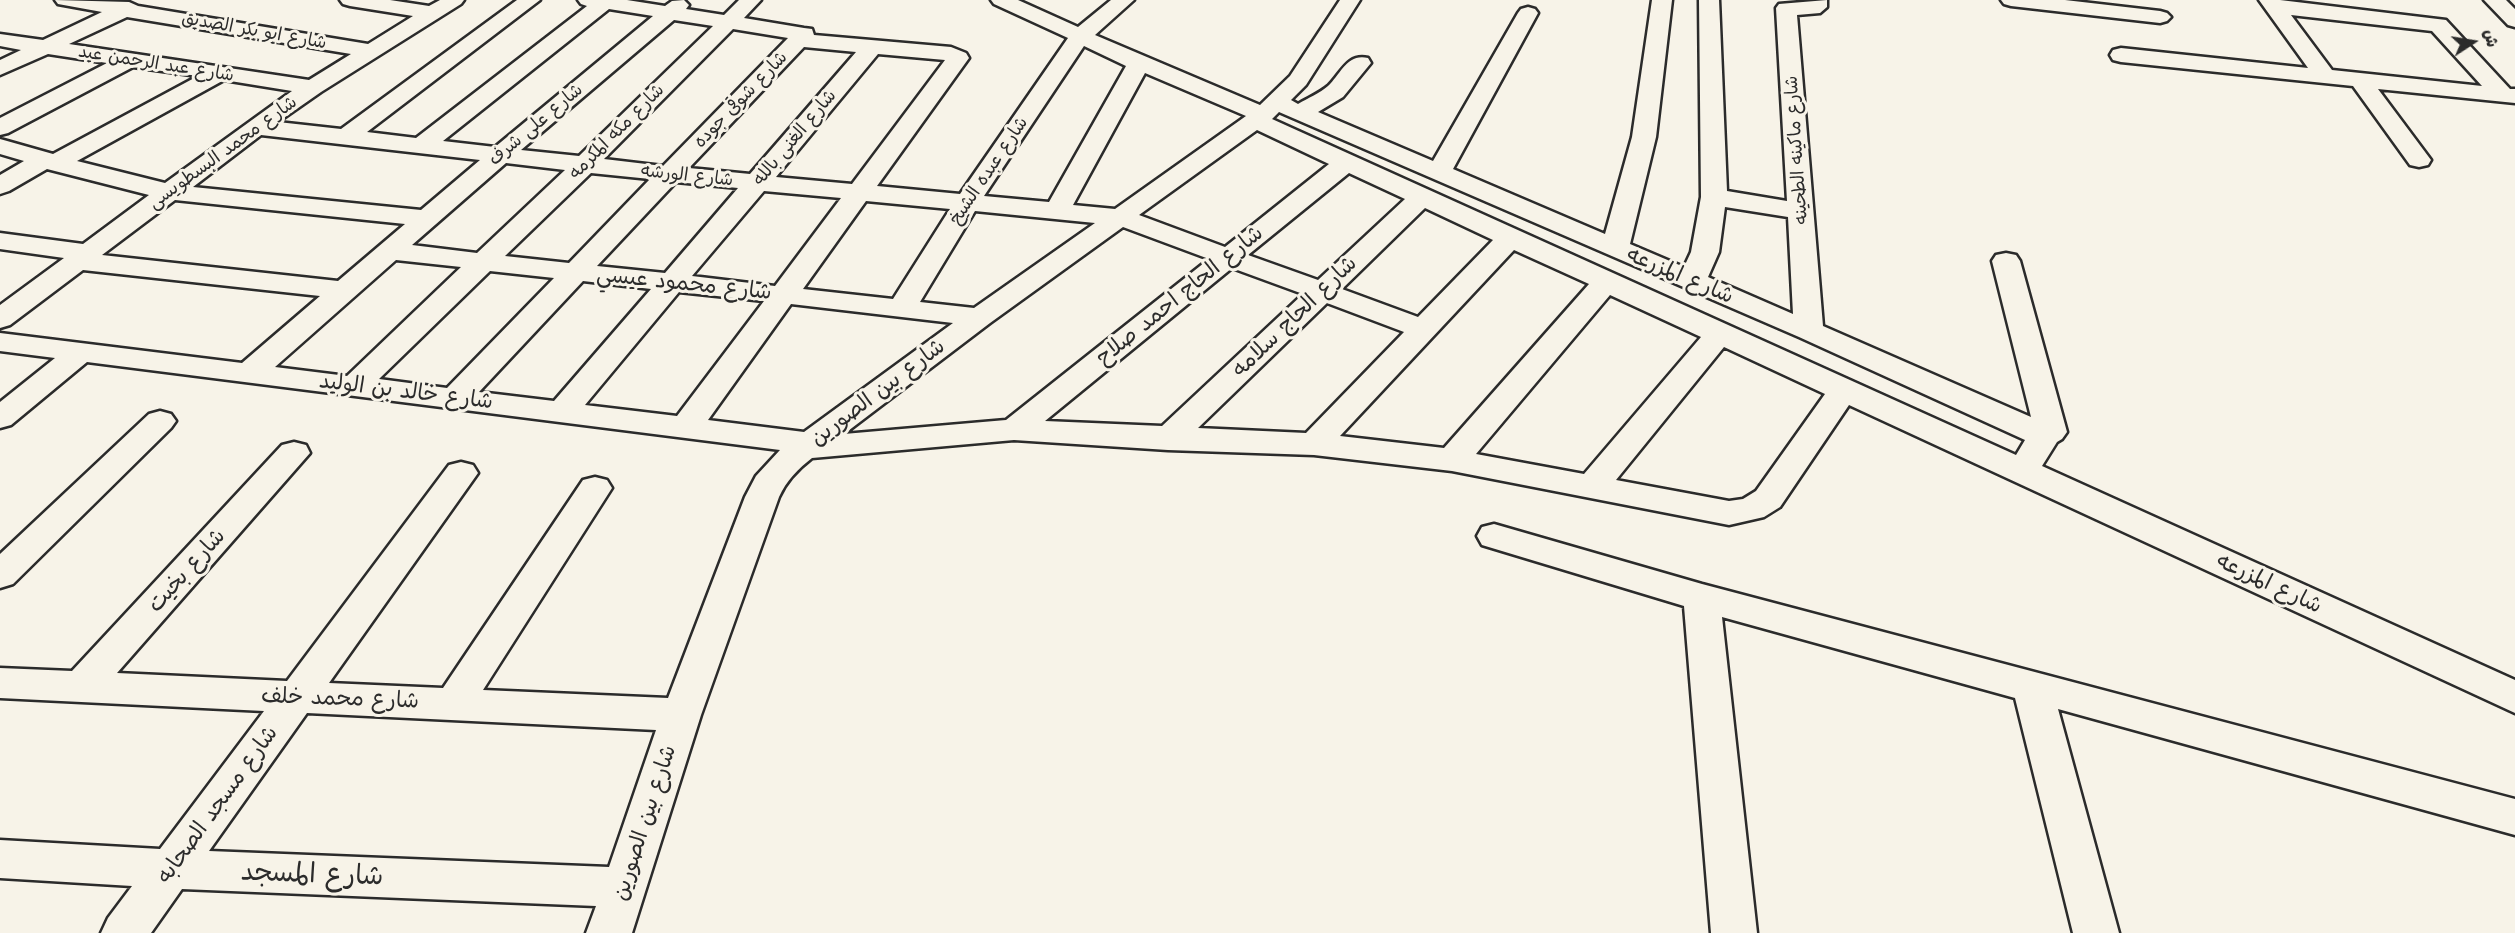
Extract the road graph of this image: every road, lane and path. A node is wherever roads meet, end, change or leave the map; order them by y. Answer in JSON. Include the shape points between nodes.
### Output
{"nodes":[{"id":1,"x":65,"y":0,"type":"edge"},
{"id":2,"x":147,"y":0,"type":"edge"},
{"id":3,"x":350,"y":0,"type":"edge"},
{"id":4,"x":454,"y":0,"type":"edge"},
{"id":5,"x":530,"y":0,"type":"edge"},
{"id":6,"x":751,"y":0,"type":"edge"},
{"id":7,"x":1001,"y":0,"type":"edge"},
{"id":8,"x":1124,"y":0,"type":"edge"},
{"id":9,"x":1350,"y":0,"type":"edge"},
{"id":10,"x":1662,"y":0,"type":"edge"},
{"id":11,"x":1709,"y":0,"type":"edge"},
{"id":12,"x":1817,"y":0,"type":"edge"},
{"id":13,"x":2011,"y":0,"type":"edge"},
{"id":14,"x":2394,"y":0,"type":"edge"},
{"id":15,"x":2493,"y":0,"type":"edge"},
{"id":16,"x":596,"y":1,"type":"edge"},
{"id":17,"x":2271,"y":4,"type":"edge"},
{"id":18,"x":677,"y":7,"type":"edge"},
{"id":19,"x":126,"y":10,"type":"junction"},
{"id":20,"x":433,"y":13,"type":"junction"},
{"id":21,"x":1528,"y":13,"type":"dead end"},
{"id":22,"x":2410,"y":20,"type":"junction"},
{"id":23,"x":2515,"y":21,"type":"edge"},
{"id":24,"x":729,"y":22,"type":"junction"},
{"id":25,"x":2168,"y":31,"type":"edge"},
{"id":26,"x":1080,"y":36,"type":"junction"},
{"id":27,"x":801,"y":38,"type":"junction"},
{"id":28,"x":0,"y":40,"type":"edge"},
{"id":29,"x":44,"y":47,"type":"junction"},
{"id":30,"x":872,"y":47,"type":"junction"},
{"id":31,"x":371,"y":51,"type":"junction"},
{"id":32,"x":2121,"y":55,"type":"dead end"},
{"id":33,"x":127,"y":61,"type":"junction"},
{"id":34,"x":1139,"y":63,"type":"junction"},
{"id":35,"x":1360,"y":63,"type":"dead end"},
{"id":36,"x":0,"y":68,"type":"edge"},
{"id":37,"x":219,"y":74,"type":"junction"},
{"id":38,"x":2325,"y":76,"type":"junction"},
{"id":39,"x":2361,"y":80,"type":"junction"},
{"id":40,"x":313,"y":87,"type":"junction"},
{"id":41,"x":2509,"y":95,"type":"edge"},
{"id":42,"x":1274,"y":113,"type":"junction"},
{"id":43,"x":256,"y":127,"type":"junction"},
{"id":44,"x":0,"y":128,"type":"edge"},
{"id":45,"x":346,"y":137,"type":"junction"},
{"id":46,"x":0,"y":146,"type":"edge"},
{"id":47,"x":421,"y":146,"type":"junction"},
{"id":48,"x":500,"y":155,"type":"junction"},
{"id":49,"x":2419,"y":160,"type":"dead end"},
{"id":50,"x":50,"y":162,"type":"junction"},
{"id":51,"x":1347,"y":162,"type":"junction"},
{"id":52,"x":584,"y":165,"type":"junction"},
{"id":53,"x":669,"y":174,"type":"junction"},
{"id":54,"x":757,"y":183,"type":"junction"},
{"id":55,"x":1430,"y":184,"type":"junction"},
{"id":56,"x":0,"y":186,"type":"edge"},
{"id":57,"x":168,"y":192,"type":"junction"},
{"id":58,"x":859,"y":192,"type":"junction"},
{"id":59,"x":1714,"y":197,"type":"junction"},
{"id":60,"x":968,"y":202,"type":"junction"},
{"id":61,"x":1057,"y":211,"type":"junction"},
{"id":62,"x":1801,"y":211,"type":"junction"},
{"id":63,"x":1119,"y":217,"type":"junction"},
{"id":64,"x":427,"y":218,"type":"junction"},
{"id":65,"x":1511,"y":237,"type":"junction"},
{"id":66,"x":0,"y":241,"type":"edge"},
{"id":67,"x":1606,"y":244,"type":"junction"},
{"id":68,"x":389,"y":251,"type":"junction"},
{"id":69,"x":82,"y":257,"type":"junction"},
{"id":70,"x":1228,"y":257,"type":"junction"},
{"id":71,"x":2006,"y":261,"type":"dead end"},
{"id":72,"x":483,"y":262,"type":"junction"},
{"id":73,"x":1570,"y":265,"type":"junction"},
{"id":74,"x":576,"y":272,"type":"junction"},
{"id":75,"x":1685,"y":278,"type":"junction"},
{"id":76,"x":1607,"y":281,"type":"junction"},
{"id":77,"x":670,"y":283,"type":"junction"},
{"id":78,"x":344,"y":290,"type":"junction"},
{"id":79,"x":1321,"y":291,"type":"junction"},
{"id":80,"x":783,"y":295,"type":"junction"},
{"id":81,"x":1650,"y":300,"type":"junction"},
{"id":82,"x":902,"y":308,"type":"junction"},
{"id":83,"x":980,"y":317,"type":"junction"},
{"id":84,"x":0,"y":319,"type":"edge"},
{"id":85,"x":1424,"y":329,"type":"junction"},
{"id":86,"x":1809,"y":331,"type":"junction"},
{"id":87,"x":1720,"y":333,"type":"junction"},
{"id":88,"x":0,"y":342,"type":"edge"},
{"id":89,"x":81,"y":352,"type":"junction"},
{"id":90,"x":249,"y":373,"type":"junction"},
{"id":91,"x":354,"y":386,"type":"junction"},
{"id":92,"x":1844,"y":390,"type":"junction"},
{"id":93,"x":454,"y":398,"type":"junction"},
{"id":94,"x":562,"y":412,"type":"junction"},
{"id":95,"x":0,"y":418,"type":"edge"},
{"id":96,"x":160,"y":421,"type":"dead end"},
{"id":97,"x":686,"y":427,"type":"junction"},
{"id":98,"x":1014,"y":430,"type":"junction"},
{"id":99,"x":2042,"y":436,"type":"junction"},
{"id":100,"x":1168,"y":439,"type":"junction"},
{"id":101,"x":1314,"y":444,"type":"junction"},
{"id":102,"x":807,"y":445,"type":"junction"},
{"id":103,"x":294,"y":453,"type":"dead end"},
{"id":104,"x":1452,"y":460,"type":"junction"},
{"id":105,"x":2022,"y":471,"type":"junction"},
{"id":106,"x":461,"y":473,"type":"dead end"},
{"id":107,"x":595,"y":488,"type":"dead end"},
{"id":108,"x":1591,"y":488,"type":"junction"},
{"id":109,"x":1494,"y":536,"type":"dead end"},
{"id":110,"x":0,"y":575,"type":"edge"},
{"id":111,"x":1702,"y":598,"type":"junction"},
{"id":112,"x":0,"y":683,"type":"edge"},
{"id":113,"x":2498,"y":683,"type":"edge"},
{"id":114,"x":2032,"y":687,"type":"junction"},
{"id":115,"x":80,"y":688,"type":"junction"},
{"id":116,"x":297,"y":697,"type":"junction"},
{"id":117,"x":2515,"y":697,"type":"edge"},
{"id":118,"x":454,"y":703,"type":"junction"},
{"id":119,"x":681,"y":714,"type":"junction"},
{"id":120,"x":2515,"y":817,"type":"edge"},
{"id":121,"x":0,"y":859,"type":"edge"},
{"id":122,"x":172,"y":869,"type":"junction"},
{"id":123,"x":624,"y":887,"type":"junction"},
{"id":124,"x":123,"y":933,"type":"edge"},
{"id":125,"x":609,"y":933,"type":"edge"},
{"id":126,"x":1734,"y":933,"type":"edge"},
{"id":127,"x":2096,"y":933,"type":"edge"}],
"edges":[{"from":1,"to":19,"type":"street","name":"شارع ابو بكر الصديق"},
{"from":2,"to":19,"type":"street"},
{"from":3,"to":20,"type":"street"},
{"from":4,"to":20,"type":"street","name":"شارع محمد البسطويسى"},
{"from":5,"to":45,"type":"street"},
{"from":6,"to":24,"type":"street","name":"شارع مكه المكرمه"},
{"from":7,"to":26,"type":"street"},
{"from":8,"to":26,"type":"street","name":"شارع عبده الشيخ"},
{"from":9,"to":42,"type":"street","name":"شارع بين الصورين"},
{"from":10,"to":67,"type":"street","via":[[1644,136]]},
{"from":11,"to":59,"type":"street"},
{"from":12,"to":62,"type":"street","name":"شارع ماكينه الطحينه","via":[[1813,9],[1786,8]]},
{"from":13,"to":25,"type":"street"},
{"from":14,"to":22,"type":"street"},
{"from":15,"to":23,"type":"street"},
{"from":16,"to":18,"type":"street"},
{"from":16,"to":47,"type":"street"},
{"from":17,"to":22,"type":"street"},
{"from":17,"to":38,"type":"street"},
{"from":18,"to":24,"type":"street"},
{"from":18,"to":48,"type":"street","name":"شارع على شرف"},
{"from":19,"to":29,"type":"street"},
{"from":19,"to":31,"type":"street","name":"شارع ابو بكر الصديق"},
{"from":20,"to":31,"type":"street","name":"شارع محمد البسطويسى"},
{"from":21,"to":55,"type":"street","name":"شارع الحاج سلامه"},
{"from":22,"to":41,"type":"street","via":[[2443,29]]},
{"from":24,"to":27,"type":"street","via":[[799,32]]},
{"from":24,"to":52,"type":"street","name":"شارع مكه المكرمه"},
{"from":25,"to":32,"type":"street"},
{"from":25,"to":38,"type":"street"},
{"from":26,"to":34,"type":"street"},
{"from":26,"to":60,"type":"street","name":"شارع عبده الشيخ"},
{"from":27,"to":30,"type":"street"},
{"from":27,"to":53,"type":"street","name":"شارع شوقى جوده"},
{"from":28,"to":29,"type":"street","name":"شارع عبد الرحمن عيد"},
{"from":29,"to":33,"type":"street","name":"شارع عبد الرحمن عيد"},
{"from":29,"to":36,"type":"street"},
{"from":30,"to":54,"type":"street","name":"شارع الغنى بالله"},
{"from":30,"to":58,"type":"street","via":[[958,56]]},
{"from":31,"to":40,"type":"street","name":"شارع محمد البسطويسى"},
{"from":33,"to":37,"type":"street","name":"شارع عبد الرحمن عيد"},
{"from":33,"to":44,"type":"street"},
{"from":34,"to":42,"type":"street"},
{"from":34,"to":61,"type":"street"},
{"from":35,"to":42,"type":"street","via":[[1335,92]]},
{"from":37,"to":40,"type":"street","name":"شارع عبد الرحمن عيد"},
{"from":37,"to":50,"type":"street"},
{"from":38,"to":39,"type":"street"},
{"from":39,"to":41,"type":"street"},
{"from":39,"to":49,"type":"street"},
{"from":40,"to":43,"type":"street","name":"شارع محمد البسطويسى"},
{"from":42,"to":51,"type":"street","name":"شارع المزرعه"},
{"from":42,"to":55,"type":"street","name":"شارع المزرعه"},
{"from":42,"to":63,"type":"street","name":"شارع بين الصورين"},
{"from":43,"to":45,"type":"street","name":"شارع الورشه"},
{"from":43,"to":57,"type":"street","name":"شارع محمد البسطويسى"},
{"from":45,"to":47,"type":"street","name":"شارع الورشه"},
{"from":46,"to":50,"type":"street"},
{"from":47,"to":48,"type":"street","name":"شارع الورشه"},
{"from":48,"to":52,"type":"street","name":"شارع الورشه"},
{"from":48,"to":64,"type":"street","name":"شارع على شرف"},
{"from":50,"to":56,"type":"street"},
{"from":50,"to":57,"type":"street"},
{"from":51,"to":55,"type":"street","name":"شارع المزرعه"},
{"from":51,"to":70,"type":"street","name":"شارع الحاج احمد صلاح"},
{"from":52,"to":53,"type":"street","name":"شارع الورشه"},
{"from":52,"to":72,"type":"street","name":"شارع مكه المكرمه"},
{"from":53,"to":54,"type":"street","name":"شارع الورشه"},
{"from":53,"to":74,"type":"street","name":"شارع شوقى جوده"},
{"from":54,"to":58,"type":"street","name":"شارع الورشه"},
{"from":54,"to":77,"type":"street","name":"شارع الغنى بالله"},
{"from":55,"to":65,"type":"street","name":"شارع المزرعه"},
{"from":55,"to":67,"type":"street","name":"شارع المزرعه"},
{"from":55,"to":79,"type":"street","name":"شارع الحاج سلامه"},
{"from":57,"to":64,"type":"street"},
{"from":57,"to":69,"type":"street","name":"شارع محمد البسطويسى"},
{"from":58,"to":60,"type":"street","name":"شارع الورشه"},
{"from":58,"to":80,"type":"street"},
{"from":59,"to":62,"type":"street"},
{"from":59,"to":75,"type":"street","via":[[1705,252]]},
{"from":60,"to":61,"type":"street","name":"شارع الورشه"},
{"from":60,"to":82,"type":"street","name":"شارع عبده الشيخ"},
{"from":61,"to":63,"type":"street","name":"شارع الورشه"},
{"from":62,"to":86,"type":"street","name":"شارع ماكينه الطحينه"},
{"from":63,"to":70,"type":"street","name":"شارع الورشه"},
{"from":63,"to":83,"type":"street","name":"شارع بين الصورين"},
{"from":64,"to":68,"type":"street","name":"شارع على شرف"},
{"from":65,"to":73,"type":"street","name":"شارع المزرعه"},
{"from":65,"to":85,"type":"street"},
{"from":66,"to":69,"type":"street"},
{"from":67,"to":73,"type":"street"},
{"from":67,"to":75,"type":"street","name":"شارع المزرعه"},
{"from":68,"to":72,"type":"street","name":"شارع محمود عيسي"},
{"from":68,"to":78,"type":"street","name":"شارع على شرف"},
{"from":69,"to":78,"type":"street"},
{"from":69,"to":84,"type":"street","name":"شارع محمد البسطويسى"},
{"from":70,"to":79,"type":"street","name":"شارع الورشه"},
{"from":70,"to":98,"type":"street","name":"شارع الحاج احمد صلاح"},
{"from":71,"to":99,"type":"street","via":[[2051,432]]},
{"from":72,"to":74,"type":"street","name":"شارع محمود عيسي"},
{"from":72,"to":91,"type":"street","name":"شارع مكه المكرمه"},
{"from":73,"to":76,"type":"street","name":"شارع المزرعه"},
{"from":74,"to":77,"type":"street","name":"شارع محمود عيسي"},
{"from":74,"to":93,"type":"street","name":"شارع شوقى جوده"},
{"from":75,"to":81,"type":"street"},
{"from":75,"to":86,"type":"street","name":"شارع المزرعه"},
{"from":76,"to":81,"type":"street","name":"شارع المزرعه"},
{"from":76,"to":104,"type":"street"},
{"from":77,"to":80,"type":"street","name":"شارع محمود عيسي"},
{"from":77,"to":94,"type":"street","name":"شارع الغنى بالله"},
{"from":78,"to":90,"type":"street","name":"شارع على شرف"},
{"from":79,"to":85,"type":"street","name":"شارع الورشه"},
{"from":79,"to":100,"type":"street","name":"شارع الحاج سلامه"},
{"from":80,"to":82,"type":"street","name":"شارع محمود عيسي"},
{"from":80,"to":97,"type":"street"},
{"from":81,"to":87,"type":"street","name":"شارع المزرعه"},
{"from":82,"to":83,"type":"street","name":"شارع محمود عيسي"},
{"from":83,"to":102,"type":"street","name":"شارع بين الصورين"},
{"from":85,"to":101,"type":"street"},
{"from":86,"to":99,"type":"street","name":"شارع المزرعه"},
{"from":87,"to":92,"type":"street","name":"شارع المزرعه"},
{"from":87,"to":108,"type":"street"},
{"from":88,"to":89,"type":"street","name":"شارع خالد بن الوليد"},
{"from":89,"to":90,"type":"street","name":"شارع خالد بن الوليد"},
{"from":89,"to":95,"type":"street"},
{"from":90,"to":91,"type":"street","name":"شارع خالد بن الوليد"},
{"from":91,"to":93,"type":"street","name":"شارع خالد بن الوليد"},
{"from":92,"to":105,"type":"street","name":"شارع المزرعه"},
{"from":92,"to":108,"type":"street","name":"شارع خالد بن الوليد","via":[[1768,499],[1752,509],[1729,513],[1704,510]]},
{"from":93,"to":94,"type":"street","name":"شارع خالد بن الوليد"},
{"from":94,"to":97,"type":"street","name":"شارع خالد بن الوليد"},
{"from":96,"to":110,"type":"street"},
{"from":97,"to":102,"type":"street","name":"شارع خالد بن الوليد"},
{"from":98,"to":100,"type":"street","name":"شارع خالد بن الوليد"},
{"from":98,"to":102,"type":"street","name":"شارع خالد بن الوليد"},
{"from":99,"to":105,"type":"street"},
{"from":100,"to":101,"type":"street","name":"شارع خالد بن الوليد"},
{"from":101,"to":104,"type":"street","name":"شارع خالد بن الوليد"},
{"from":102,"to":119,"type":"street","name":"شارع بين الصورين","via":[[768,484]]},
{"from":103,"to":115,"type":"street","name":"شارع بخيت"},
{"from":104,"to":108,"type":"street","name":"شارع خالد بن الوليد"},
{"from":105,"to":113,"type":"street","name":"شارع المزرعه"},
{"from":106,"to":116,"type":"street","name":"شارع مسجد الصحابه"},
{"from":107,"to":118,"type":"street"},
{"from":109,"to":111,"type":"street"},
{"from":111,"to":114,"type":"street"},
{"from":111,"to":126,"type":"street"},
{"from":112,"to":115,"type":"street","name":"شارع محمد خلف"},
{"from":113,"to":117,"type":"street","name":"شارع المزرعه"},
{"from":114,"to":120,"type":"street"},
{"from":114,"to":127,"type":"street"},
{"from":115,"to":116,"type":"street","name":"شارع محمد خلف"},
{"from":116,"to":118,"type":"street","name":"شارع محمد خلف"},
{"from":116,"to":122,"type":"street","name":"شارع مسجد الصحابه"},
{"from":118,"to":119,"type":"street","name":"شارع محمد خلف"},
{"from":119,"to":123,"type":"street","name":"شارع بين الصورين"},
{"from":121,"to":122,"type":"street","name":"شارع المسجد"},
{"from":122,"to":123,"type":"street","name":"شارع المسجد"},
{"from":122,"to":124,"type":"street","name":"شارع مسجد الصحابه"},
{"from":123,"to":125,"type":"street","name":"شارع بين الصورين"}]}
